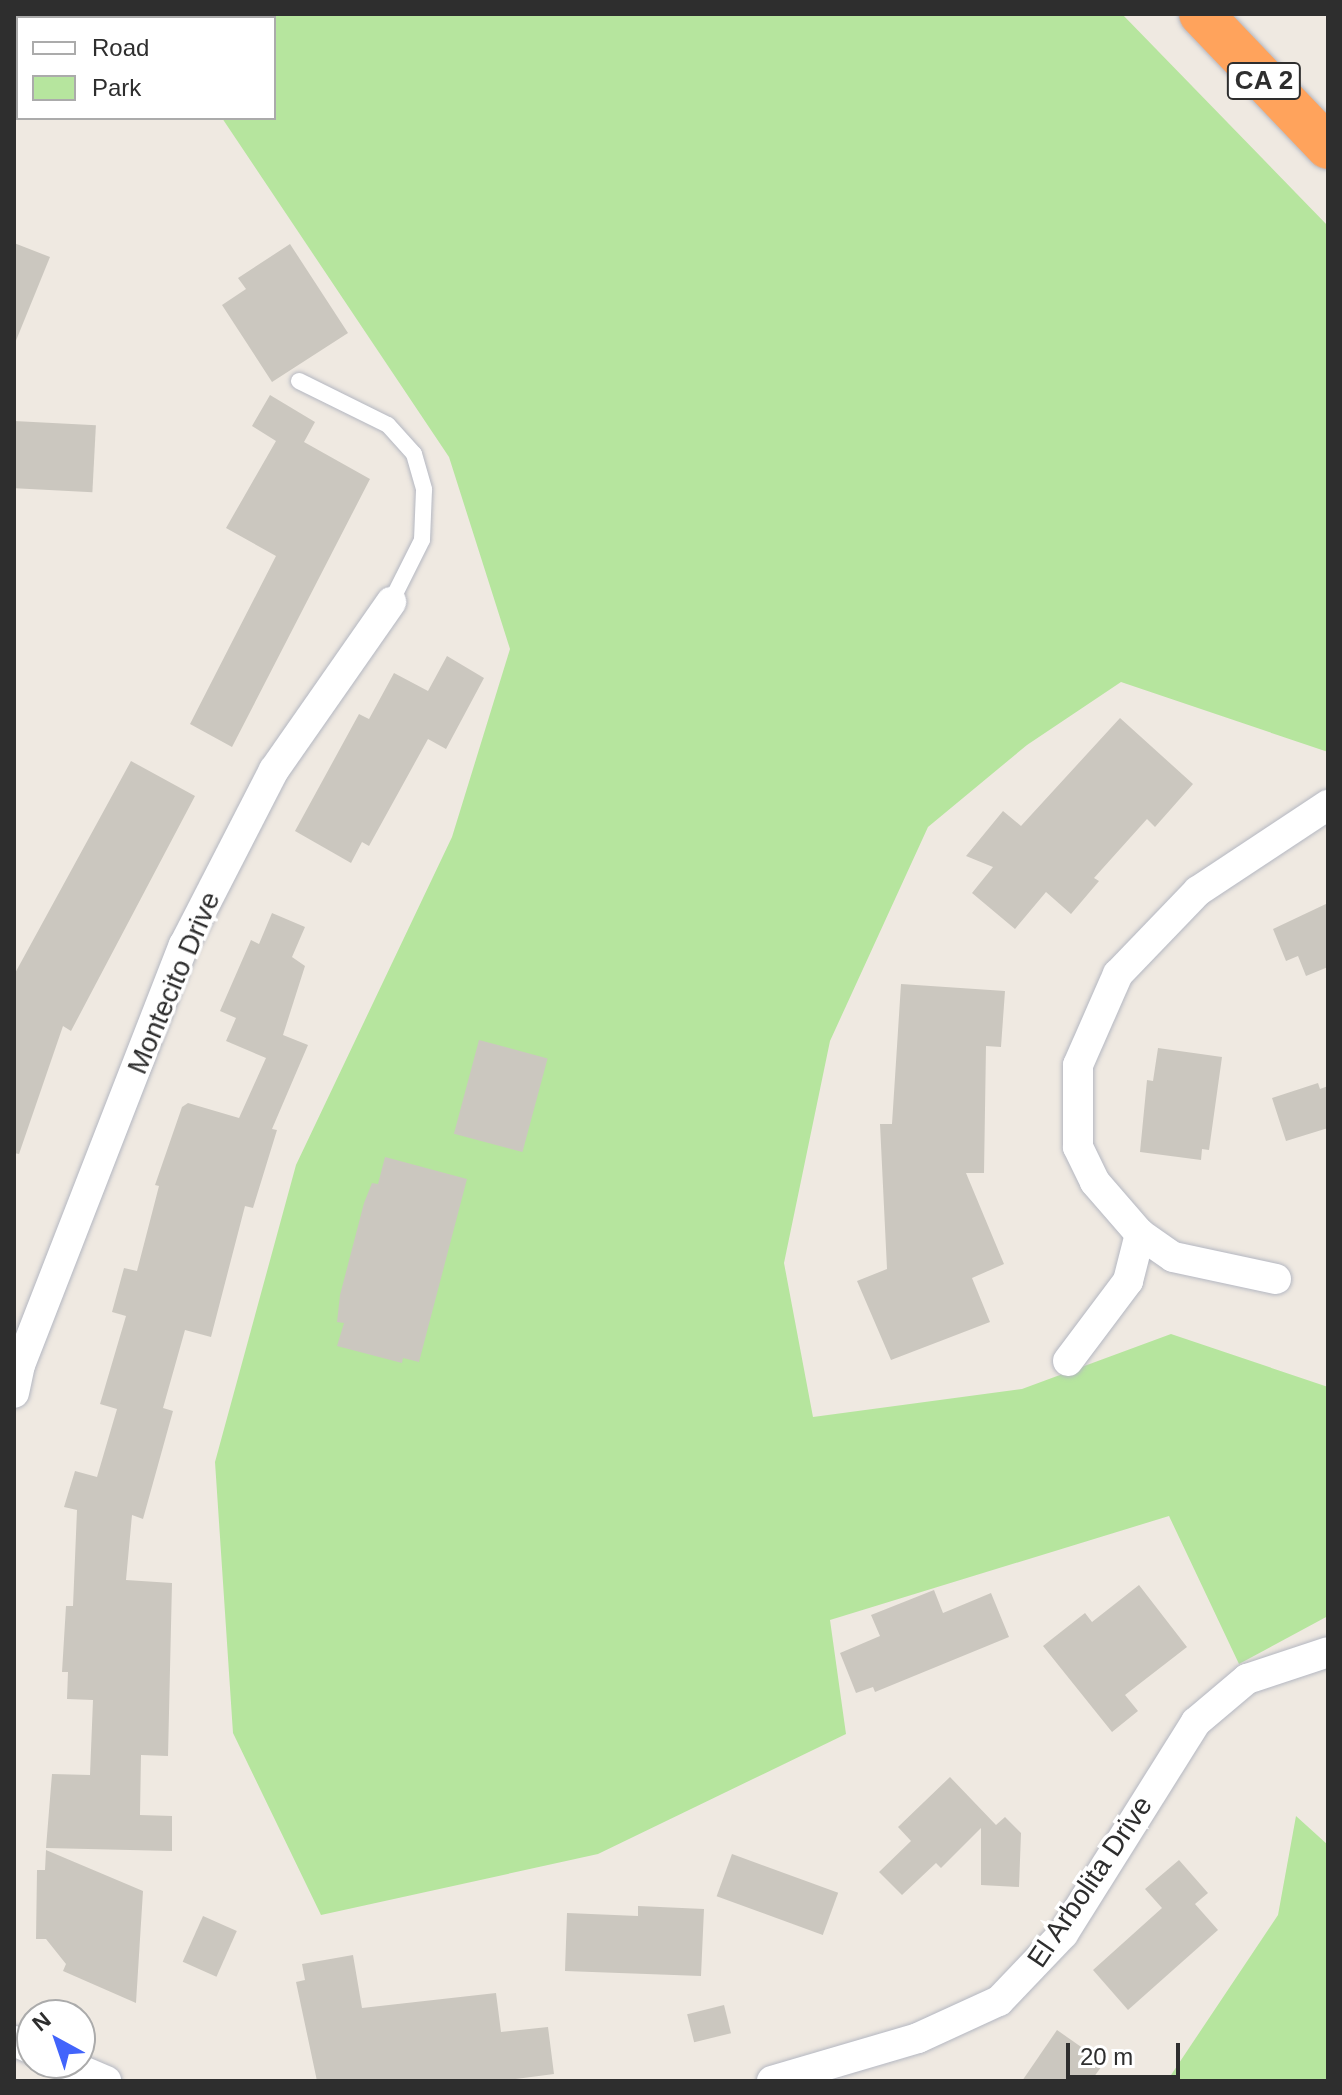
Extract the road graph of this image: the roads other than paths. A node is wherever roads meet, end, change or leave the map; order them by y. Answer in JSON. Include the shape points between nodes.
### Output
{"nodes":[{"id":1,"x":1201,"y":14,"type":"edge"},
{"id":2,"x":1328,"y":147,"type":"edge"},
{"id":3,"x":299,"y":381,"type":"dead end"},
{"id":4,"x":391,"y":602,"type":"joint"},
{"id":5,"x":1328,"y":805,"type":"edge"},
{"id":6,"x":1140,"y":1234,"type":"junction"},
{"id":7,"x":1276,"y":1279,"type":"dead end"},
{"id":8,"x":1068,"y":1361,"type":"dead end"},
{"id":9,"x":16,"y":1372,"type":"edge"},
{"id":10,"x":1328,"y":1652,"type":"edge"},
{"id":11,"x":772,"y":2081,"type":"edge"}],
"edges":[{"from":1,"to":2,"type":"highway","number":"CA 2"},
{"from":3,"to":4,"type":"lane","via":[[388,425],[414,454],[424,490],[422,540]]},
{"from":4,"to":9,"type":"street","name":"Montecito Drive","via":[[274,770],[184,945]]},
{"from":5,"to":6,"type":"street","via":[[1198,891],[1118,974],[1078,1065],[1078,1147],[1095,1182]]},
{"from":6,"to":7,"type":"street","via":[[1173,1257]]},
{"from":6,"to":8,"type":"street","via":[[1128,1281]]},
{"from":10,"to":11,"type":"street","name":"El Arbolita Drive","via":[[1247,1679],[1196,1722],[1063,1934],[999,2001],[918,2038]]}]}
